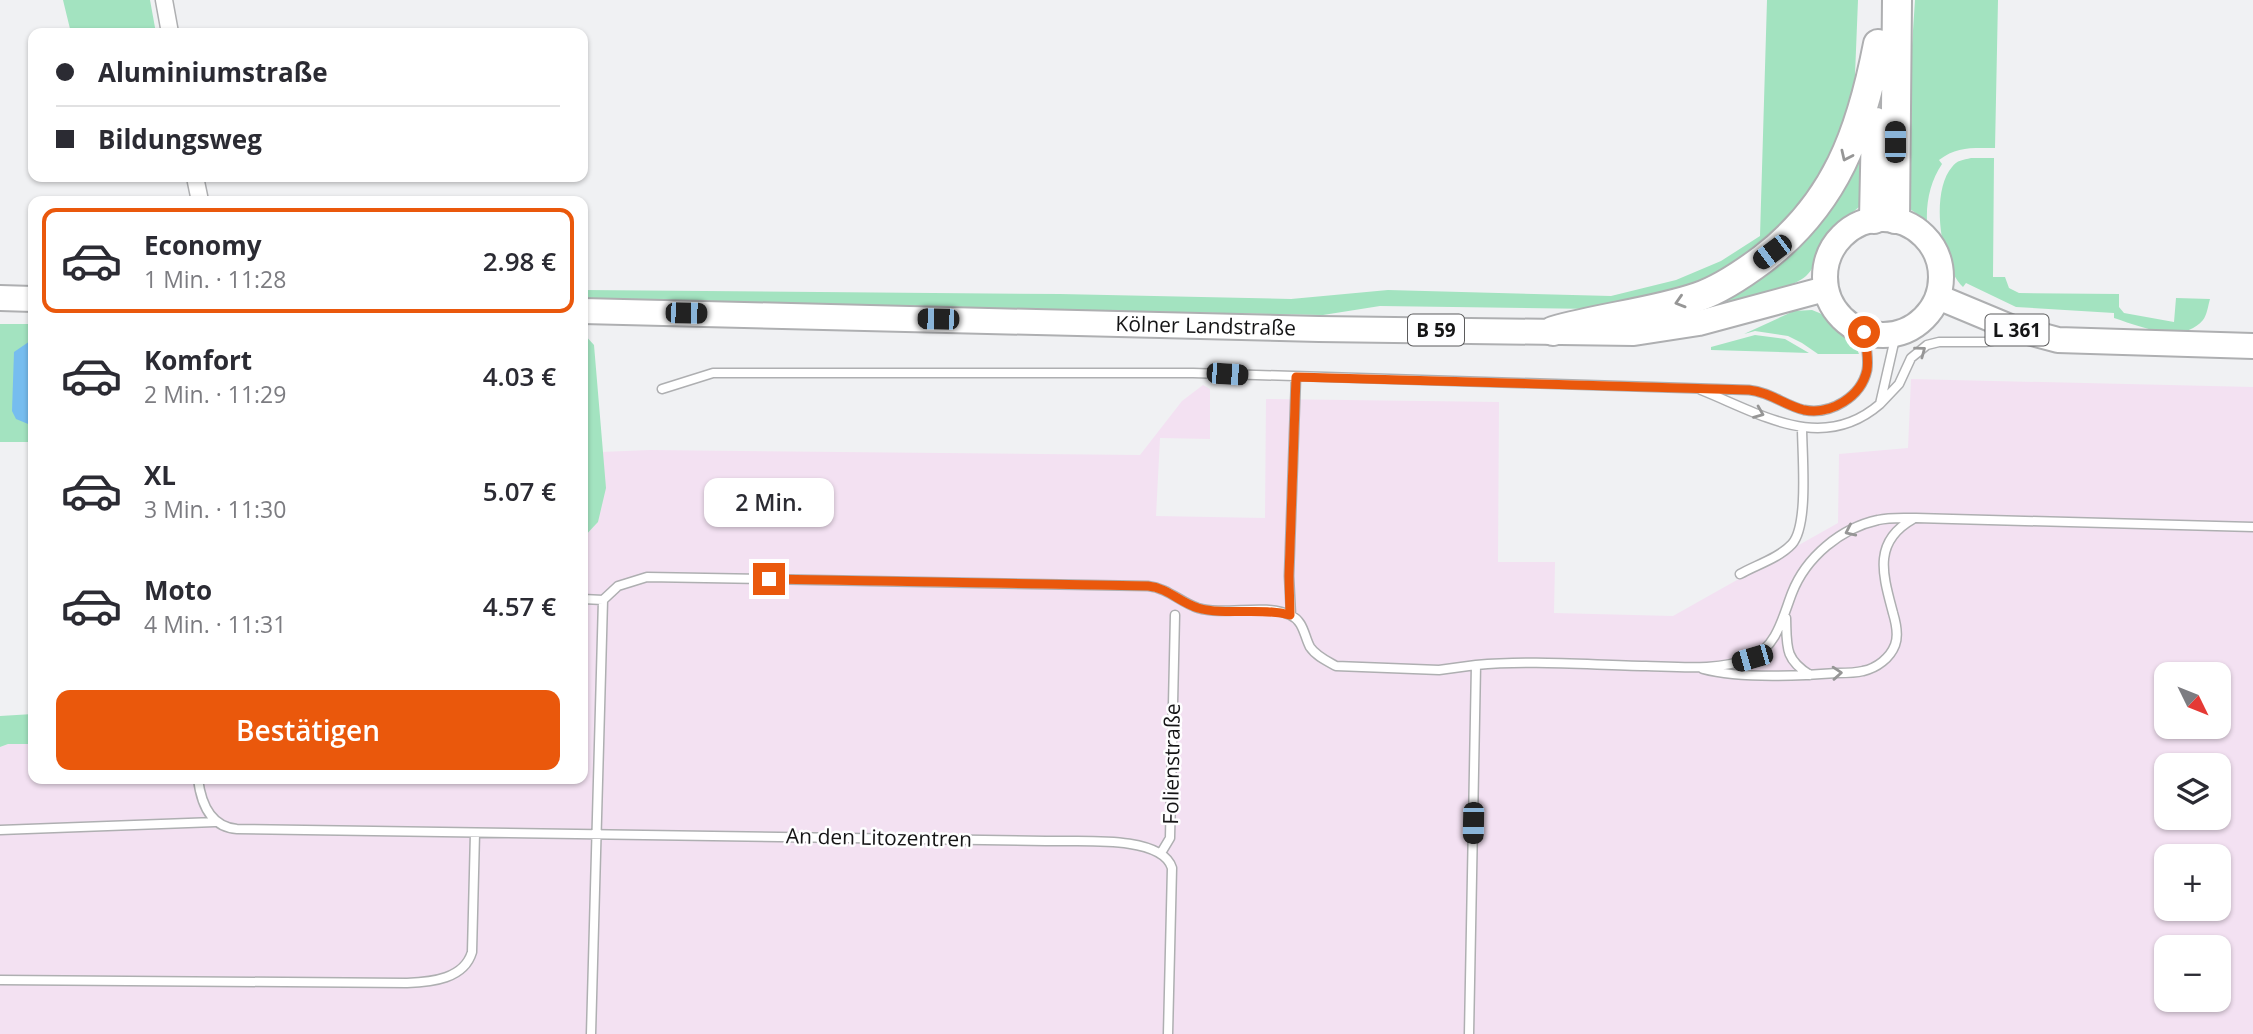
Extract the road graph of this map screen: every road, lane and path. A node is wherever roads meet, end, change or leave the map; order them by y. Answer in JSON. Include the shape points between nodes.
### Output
{"nodes":[{"id":1,"x":164,"y":0,"type":"edge"},
{"id":2,"x":1879,"y":0,"type":"edge"},
{"id":3,"x":1897,"y":0,"type":"edge"},
{"id":4,"x":169,"y":28,"type":"edge"},
{"id":5,"x":1878,"y":44,"type":"junction"},
{"id":6,"x":1884,"y":219,"type":"junction"},
{"id":7,"x":1825,"y":289,"type":"junction"},
{"id":8,"x":1938,"y":297,"type":"junction"},
{"id":9,"x":0,"y":298,"type":"edge"},
{"id":10,"x":28,"y":299,"type":"edge"},
{"id":11,"x":588,"y":311,"type":"edge"},
{"id":12,"x":1553,"y":331,"type":"junction"},
{"id":13,"x":1864,"y":332,"type":"junction"},
{"id":14,"x":1896,"y":334,"type":"junction"},
{"id":15,"x":2031,"y":334,"type":"junction"},
{"id":16,"x":2253,"y":346,"type":"edge"},
{"id":17,"x":1296,"y":377,"type":"junction"},
{"id":18,"x":1695,"y":387,"type":"junction"},
{"id":19,"x":662,"y":389,"type":"dead end"},
{"id":20,"x":1880,"y":404,"type":"junction"},
{"id":21,"x":1802,"y":427,"type":"junction"},
{"id":22,"x":1916,"y":518,"type":"junction"},
{"id":23,"x":2253,"y":527,"type":"edge"},
{"id":24,"x":1740,"y":574,"type":"dead end"},
{"id":25,"x":588,"y":598,"type":"edge"},
{"id":26,"x":603,"y":600,"type":"junction"},
{"id":27,"x":1175,"y":615,"type":"dead end"},
{"id":28,"x":1290,"y":615,"type":"junction"},
{"id":29,"x":1786,"y":615,"type":"junction"},
{"id":30,"x":1476,"y":665,"type":"junction"},
{"id":31,"x":1696,"y":667,"type":"junction"},
{"id":32,"x":1811,"y":675,"type":"junction"},
{"id":33,"x":199,"y":784,"type":"edge"},
{"id":34,"x":215,"y":822,"type":"junction"},
{"id":35,"x":0,"y":830,"type":"edge"},
{"id":36,"x":475,"y":833,"type":"junction"},
{"id":37,"x":595,"y":834,"type":"junction"},
{"id":38,"x":1161,"y":853,"type":"junction"},
{"id":39,"x":0,"y":980,"type":"edge"},
{"id":40,"x":591,"y":1034,"type":"edge"},
{"id":41,"x":1168,"y":1034,"type":"edge"},
{"id":42,"x":1469,"y":1034,"type":"edge"}],
"edges":[{"from":1,"to":4,"type":"street"},
{"from":2,"to":5,"type":"highway"},
{"from":3,"to":6,"type":"highway"},
{"from":5,"to":6,"type":"highway"},
{"from":5,"to":12,"type":"highway","one_way":true,"via":[[1845,159],[1815,208],[1772,252],[1702,296]]},
{"from":6,"to":7,"type":"main road","via":[[1847,230],[1835,244],[1826,261]]},
{"from":6,"to":8,"type":"main road","via":[[1916,228],[1932,245],[1941,270]]},
{"from":7,"to":12,"type":"main road","name":"Kölner Landstraße","number":"B 59","via":[[1672,328]]},
{"from":7,"to":13,"type":"main road","via":[[1839,316]]},
{"from":8,"to":14,"type":"main road","via":[[1921,321]]},
{"from":8,"to":15,"type":"main road","number":"L 361"},
{"from":9,"to":10,"type":"main road"},
{"from":11,"to":12,"type":"main road","name":"Kölner Landstraße","number":"B 59"},
{"from":13,"to":14,"type":"main road"},
{"from":13,"to":18,"type":"lane","via":[[1868,362],[1863,382],[1847,400],[1829,408],[1805,410],[1761,391]]},
{"from":14,"to":20,"type":"lane"},
{"from":15,"to":16,"type":"main road","number":"L 361","via":[[2069,341]]},
{"from":20,"to":15,"type":"lane","one_way":true,"via":[[1899,384],[1911,358],[1927,345]]},
{"from":17,"to":18,"type":"lane"},
{"from":17,"to":19,"type":"lane","via":[[713,373]]},
{"from":17,"to":28,"type":"lane"},
{"from":18,"to":21,"type":"lane","one_way":true},
{"from":20,"to":21,"type":"lane","via":[[1850,424],[1828,429]]},
{"from":21,"to":24,"type":"lane","via":[[1798,534],[1785,550]]},
{"from":22,"to":23,"type":"lane"},
{"from":22,"to":29,"type":"lane","one_way":true,"via":[[1879,520],[1844,532],[1801,576]]},
{"from":32,"to":22,"type":"lane","one_way":true,"via":[[1863,671],[1889,656],[1897,626],[1884,580],[1884,553],[1889,538]]},
{"from":25,"to":26,"type":"lane"},
{"from":26,"to":28,"type":"lane","via":[[618,586],[647,577],[1148,586],[1199,608]]},
{"from":26,"to":37,"type":"lane"},
{"from":27,"to":38,"type":"lane","name":"Folienstraße","via":[[1170,838]]},
{"from":28,"to":30,"type":"lane","via":[[1301,625],[1310,646],[1336,666],[1439,670]]},
{"from":29,"to":31,"type":"lane","via":[[1763,651],[1752,658]]},
{"from":29,"to":32,"type":"lane","via":[[1791,659]]},
{"from":30,"to":31,"type":"lane"},
{"from":30,"to":42,"type":"lane"},
{"from":31,"to":32,"type":"lane","via":[[1718,673]]},
{"from":33,"to":34,"type":"lane","via":[[204,805]]},
{"from":34,"to":35,"type":"lane","name":"An den Litozentren"},
{"from":34,"to":36,"type":"lane","name":"An den Litozentren","via":[[237,829]]},
{"from":36,"to":37,"type":"lane","name":"An den Litozentren"},
{"from":36,"to":39,"type":"lane","via":[[472,952],[464,966],[448,976],[407,983]]},
{"from":37,"to":38,"type":"lane","name":"An den Litozentren","via":[[1107,842]]},
{"from":37,"to":40,"type":"lane"},
{"from":38,"to":41,"type":"lane","name":"Folienstraße","via":[[1172,870]]}]}
